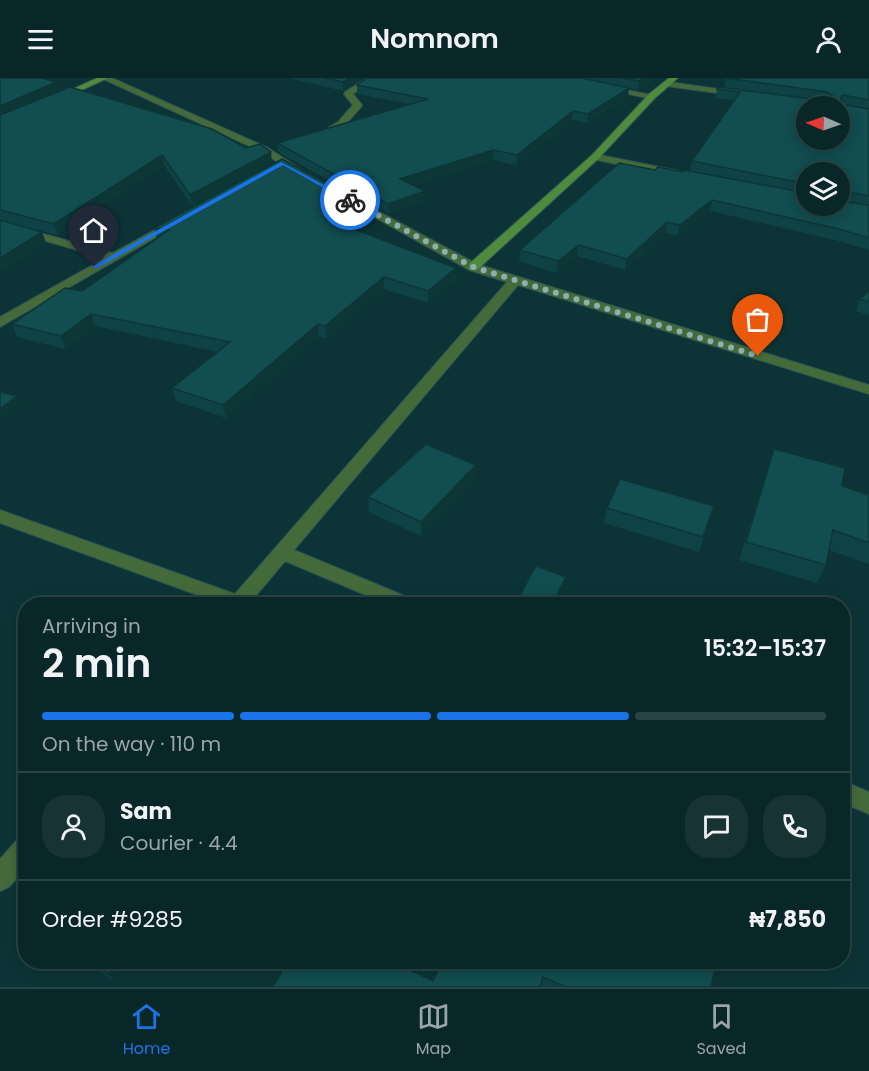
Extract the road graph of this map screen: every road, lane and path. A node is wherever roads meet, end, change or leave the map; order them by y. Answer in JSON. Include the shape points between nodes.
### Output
{"nodes":[{"id":1,"x":104,"y":78,"type":"edge"},
{"id":2,"x":372,"y":78,"type":"edge"},
{"id":3,"x":556,"y":78,"type":"edge"},
{"id":4,"x":671,"y":81,"type":"edge"},
{"id":5,"x":747,"y":95,"type":"edge"},
{"id":6,"x":652,"y":96,"type":"junction"},
{"id":7,"x":52,"y":100,"type":"edge"},
{"id":8,"x":313,"y":137,"type":"edge"},
{"id":9,"x":595,"y":157,"type":"junction"},
{"id":10,"x":695,"y":177,"type":"edge"},
{"id":11,"x":313,"y":179,"type":"edge"},
{"id":12,"x":343,"y":196,"type":"edge"},
{"id":13,"x":182,"y":218,"type":"edge"},
{"id":14,"x":0,"y":225,"type":"edge"},
{"id":15,"x":111,"y":256,"type":"junction"},
{"id":16,"x":473,"y":267,"type":"junction"},
{"id":17,"x":515,"y":280,"type":"junction"},
{"id":18,"x":0,"y":323,"type":"edge"},
{"id":19,"x":869,"y":390,"type":"edge"},
{"id":20,"x":0,"y":516,"type":"edge"},
{"id":21,"x":281,"y":552,"type":"junction"},
{"id":22,"x":219,"y":597,"type":"edge"},
{"id":23,"x":244,"y":597,"type":"edge"},
{"id":24,"x":388,"y":597,"type":"edge"},
{"id":25,"x":850,"y":795,"type":"edge"},
{"id":26,"x":869,"y":803,"type":"edge"},
{"id":27,"x":18,"y":858,"type":"edge"},
{"id":28,"x":0,"y":878,"type":"edge"}],
"edges":[{"from":1,"to":7,"type":"street"},
{"from":1,"to":11,"type":"street","via":[[270,149],[278,166]]},
{"from":2,"to":8,"type":"street","via":[[348,94],[358,105],[341,124]]},
{"from":3,"to":6,"type":"street"},
{"from":4,"to":5,"type":"street"},
{"from":4,"to":6,"type":"street"},
{"from":6,"to":9,"type":"street"},
{"from":9,"to":10,"type":"street"},
{"from":9,"to":16,"type":"street"},
{"from":12,"to":16,"type":"street"},
{"from":13,"to":15,"type":"street"},
{"from":14,"to":15,"type":"street"},
{"from":15,"to":18,"type":"street"},
{"from":16,"to":17,"type":"street"},
{"from":17,"to":19,"type":"street"},
{"from":17,"to":21,"type":"street"},
{"from":20,"to":22,"type":"street"},
{"from":21,"to":23,"type":"street"},
{"from":21,"to":24,"type":"street"},
{"from":25,"to":26,"type":"street"},
{"from":27,"to":28,"type":"street"}]}
